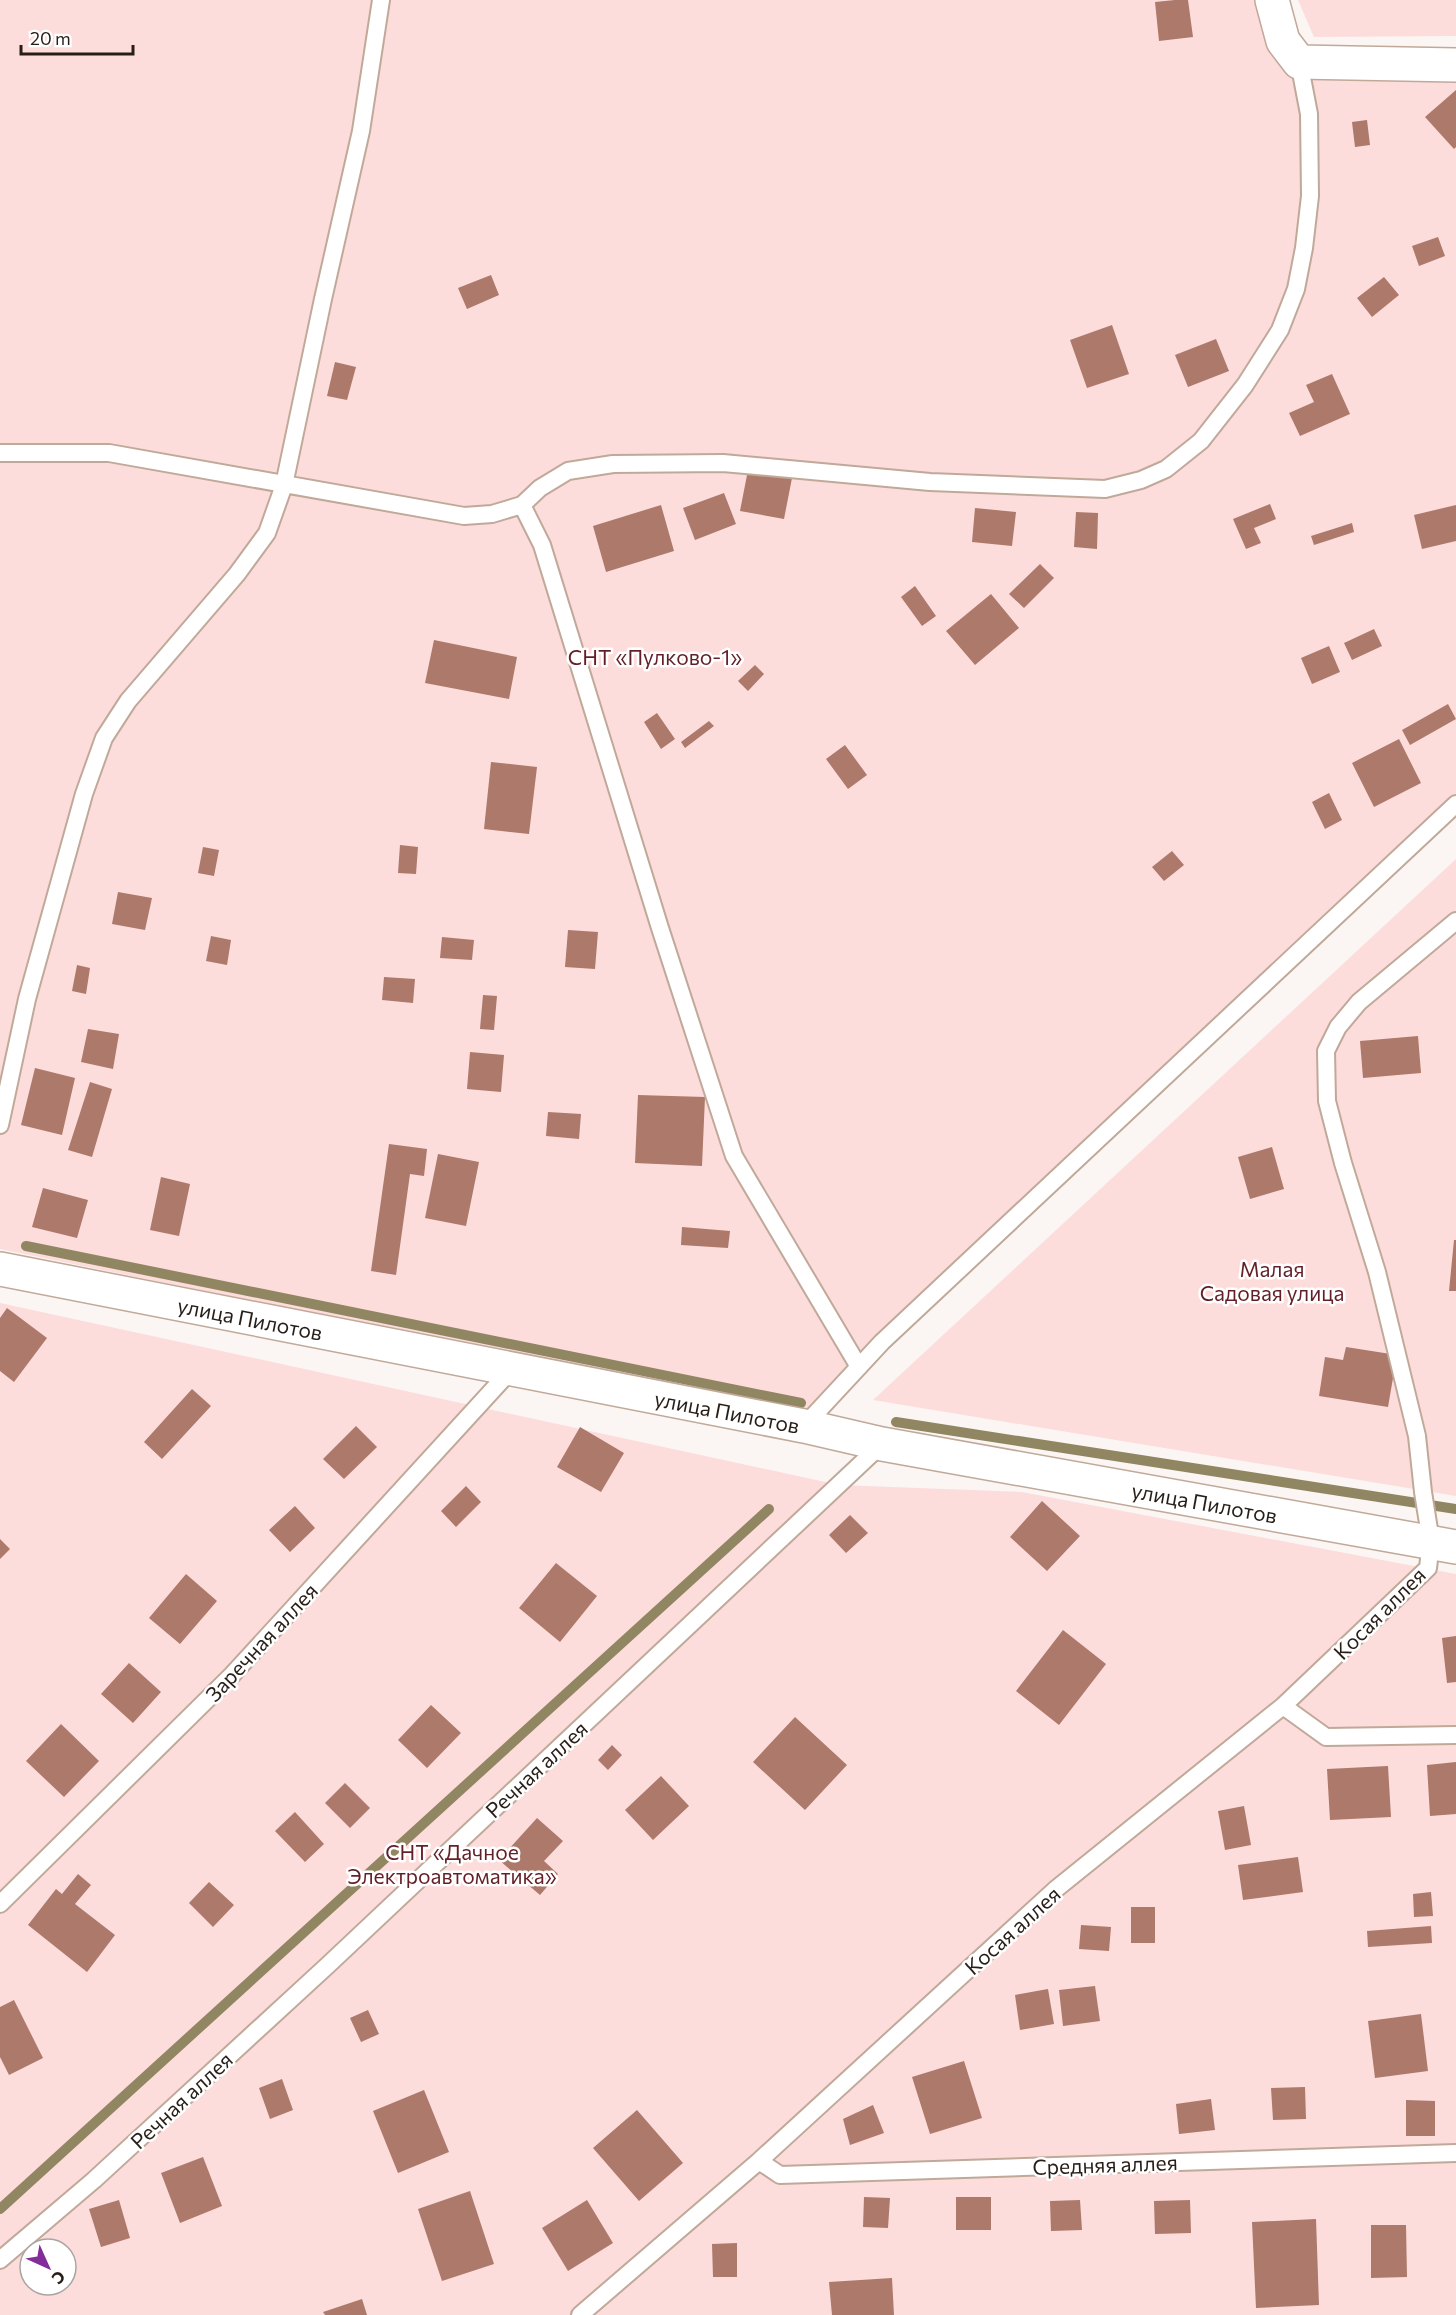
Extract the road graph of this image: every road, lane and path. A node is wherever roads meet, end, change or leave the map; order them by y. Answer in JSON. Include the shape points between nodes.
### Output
{"nodes":[{"id":1,"x":381,"y":0,"type":"edge"},
{"id":2,"x":1272,"y":0,"type":"edge"},
{"id":3,"x":1299,"y":62,"type":"junction"},
{"id":4,"x":1456,"y":65,"type":"edge"},
{"id":5,"x":0,"y":453,"type":"edge"},
{"id":6,"x":284,"y":486,"type":"junction"},
{"id":7,"x":522,"y":505,"type":"junction"},
{"id":8,"x":1456,"y":804,"type":"edge"},
{"id":9,"x":1456,"y":921,"type":"edge"},
{"id":10,"x":0,"y":1125,"type":"edge"},
{"id":11,"x":0,"y":1269,"type":"edge"},
{"id":12,"x":858,"y":1367,"type":"junction"},
{"id":13,"x":511,"y":1370,"type":"junction"},
{"id":14,"x":804,"y":1426,"type":"junction"},
{"id":15,"x":882,"y":1444,"type":"junction"},
{"id":16,"x":1444,"y":1544,"type":"edge"},
{"id":17,"x":1284,"y":1706,"type":"junction"},
{"id":18,"x":1456,"y":1735,"type":"edge"},
{"id":19,"x":0,"y":1904,"type":"edge"},
{"id":20,"x":1456,"y":2153,"type":"edge"},
{"id":21,"x":759,"y":2161,"type":"junction"},
{"id":22,"x":0,"y":2260,"type":"edge"},
{"id":23,"x":580,"y":2315,"type":"edge"}],
"edges":[{"from":1,"to":6,"type":"lane","via":[[361,130]]},
{"from":2,"to":3,"type":"street","via":[[1283,41]]},
{"from":3,"to":4,"type":"street"},
{"from":3,"to":7,"type":"lane","via":[[1309,114],[1310,196],[1296,289],[1280,330],[1245,385],[1201,441],[1166,469],[1105,489],[930,482],[723,463],[613,464],[568,471]]},
{"from":5,"to":6,"type":"lane","via":[[109,453]]},
{"from":6,"to":7,"type":"lane","via":[[464,516],[492,514]]},
{"from":6,"to":10,"type":"lane","via":[[267,533],[237,574],[128,701],[104,738],[84,794],[27,999]]},
{"from":7,"to":12,"type":"lane","via":[[542,545],[734,1156]]},
{"from":8,"to":12,"type":"lane"},
{"from":9,"to":16,"type":"lane","via":[[1359,1002],[1326,1051],[1327,1101],[1377,1272],[1417,1436],[1423,1492]]},
{"from":11,"to":13,"type":"street","name":"улица Пилотов"},
{"from":12,"to":14,"type":"lane"},
{"from":13,"to":14,"type":"street","name":"улица Пилотов"},
{"from":13,"to":19,"type":"lane","name":"Заречная аллея","via":[[232,1675]]},
{"from":14,"to":15,"type":"street","name":"улица Пилотов"},
{"from":15,"to":16,"type":"street","name":"улица Пилотов"},
{"from":15,"to":22,"type":"lane","name":"Речная аллея","via":[[319,1973],[94,2180]]},
{"from":16,"to":17,"type":"lane","name":"Косая аллея","via":[[1428,1568]]},
{"from":17,"to":18,"type":"lane","via":[[1326,1737]]},
{"from":17,"to":21,"type":"lane","name":"Косая аллея","via":[[1056,1889]]},
{"from":20,"to":21,"type":"lane","name":"Средняя аллея","via":[[780,2175]]},
{"from":21,"to":23,"type":"lane","name":"Косая аллея"}]}
